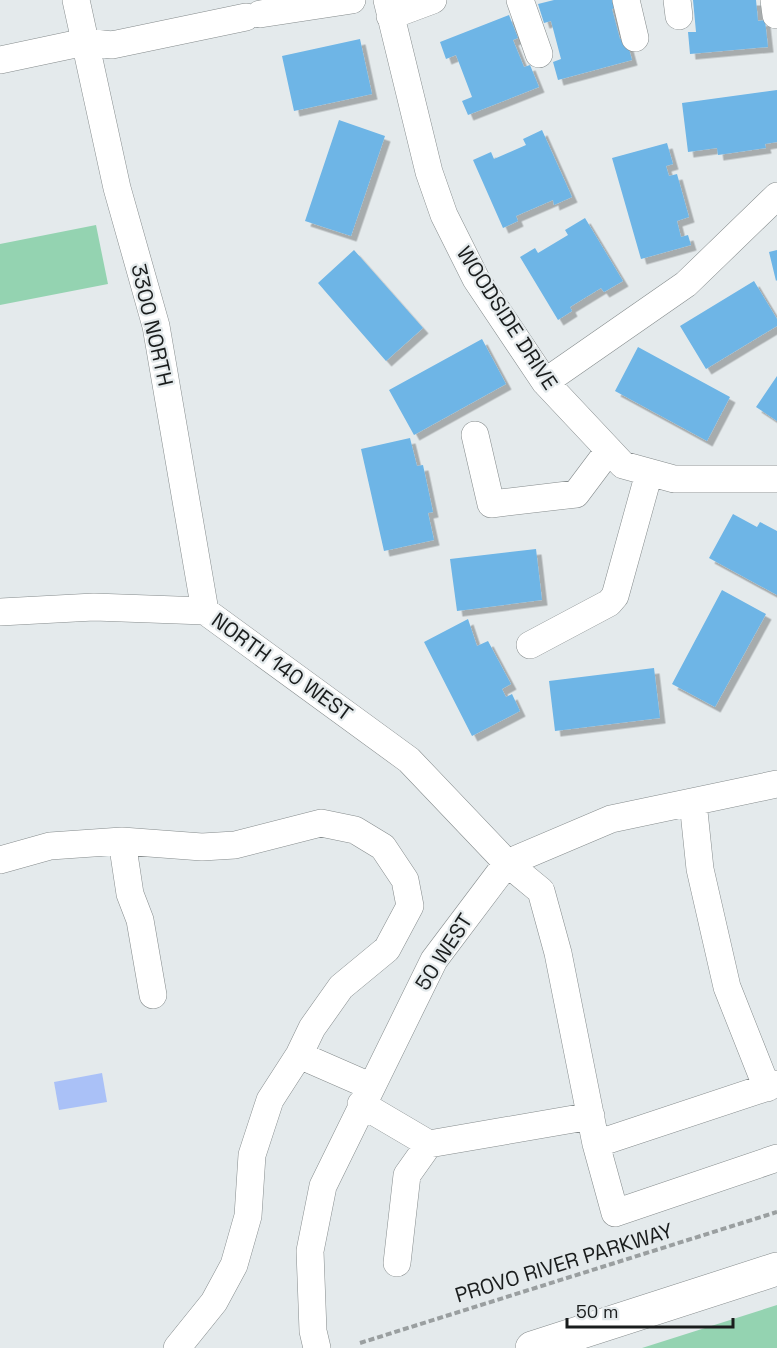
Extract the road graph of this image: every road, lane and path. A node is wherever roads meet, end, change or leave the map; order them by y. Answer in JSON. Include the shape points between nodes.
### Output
{"nodes":[{"id":1,"x":76,"y":0,"type":"edge"},
{"id":2,"x":352,"y":0,"type":"edge"},
{"id":3,"x":433,"y":0,"type":"edge"},
{"id":4,"x":520,"y":0,"type":"edge"},
{"id":5,"x":626,"y":0,"type":"edge"},
{"id":6,"x":388,"y":8,"type":"edge"},
{"id":7,"x":635,"y":38,"type":"dead end"},
{"id":8,"x":85,"y":42,"type":"junction"},
{"id":9,"x":539,"y":54,"type":"dead end"},
{"id":10,"x":0,"y":60,"type":"edge"},
{"id":11,"x":777,"y":196,"type":"edge"},
{"id":12,"x":544,"y":382,"type":"junction"},
{"id":13,"x":475,"y":435,"type":"dead end"},
{"id":14,"x":609,"y":450,"type":"junction"},
{"id":15,"x":649,"y":473,"type":"junction"},
{"id":16,"x":777,"y":479,"type":"edge"},
{"id":17,"x":205,"y":610,"type":"junction"},
{"id":18,"x":0,"y":612,"type":"edge"},
{"id":19,"x":530,"y":645,"type":"dead end"},
{"id":20,"x":777,"y":784,"type":"edge"},
{"id":21,"x":693,"y":802,"type":"junction"},
{"id":22,"x":122,"y":841,"type":"junction"},
{"id":23,"x":0,"y":860,"type":"edge"},
{"id":24,"x":507,"y":863,"type":"junction"},
{"id":25,"x":153,"y":995,"type":"dead end"},
{"id":26,"x":299,"y":1055,"type":"junction"},
{"id":27,"x":772,"y":1086,"type":"edge"},
{"id":28,"x":366,"y":1095,"type":"junction"},
{"id":29,"x":591,"y":1116,"type":"junction"},
{"id":30,"x":429,"y":1144,"type":"junction"},
{"id":31,"x":596,"y":1144,"type":"junction"},
{"id":32,"x":777,"y":1158,"type":"edge"},
{"id":33,"x":777,"y":1212,"type":"edge"},
{"id":34,"x":397,"y":1263,"type":"dead end"},
{"id":35,"x":777,"y":1269,"type":"edge"},
{"id":36,"x":360,"y":1342,"type":"dead end"},
{"id":37,"x":177,"y":1348,"type":"edge"},
{"id":38,"x":317,"y":1348,"type":"edge"},
{"id":39,"x":532,"y":1348,"type":"edge"}],
"edges":[{"from":1,"to":8,"type":"street","name":"3300 NORTH"},
{"from":2,"to":8,"type":"street","via":[[112,45]]},
{"from":3,"to":6,"type":"street"},
{"from":4,"to":9,"type":"street"},
{"from":5,"to":7,"type":"street"},
{"from":6,"to":12,"type":"street","name":"WOODSIDE DRIVE","via":[[429,172],[444,215],[476,279]]},
{"from":8,"to":10,"type":"street"},
{"from":8,"to":17,"type":"street","name":"3300 NORTH","via":[[117,188],[156,326]]},
{"from":11,"to":12,"type":"street","via":[[686,284]]},
{"from":12,"to":14,"type":"street","name":"WOODSIDE DRIVE"},
{"from":13,"to":14,"type":"street","via":[[491,504],[576,494]]},
{"from":14,"to":15,"type":"street","name":"WOODSIDE DRIVE","via":[[623,465]]},
{"from":15,"to":16,"type":"street","name":"WOODSIDE DRIVE","via":[[674,479]]},
{"from":15,"to":19,"type":"street","via":[[615,596],[609,603]]},
{"from":17,"to":18,"type":"street","name":"NORTH 140 WEST","via":[[94,607]]},
{"from":17,"to":24,"type":"street","name":"NORTH 140 WEST","via":[[409,760]]},
{"from":20,"to":21,"type":"street"},
{"from":21,"to":24,"type":"street","via":[[611,819]]},
{"from":21,"to":27,"type":"street","via":[[700,868],[727,987]]},
{"from":22,"to":23,"type":"street","via":[[50,846]]},
{"from":22,"to":25,"type":"street"},
{"from":22,"to":26,"type":"street","via":[[202,847],[235,845],[321,823],[355,830],[383,847],[405,880],[410,906],[387,949],[341,987],[312,1028]]},
{"from":24,"to":28,"type":"street","name":"50 WEST","via":[[434,960]]},
{"from":24,"to":29,"type":"street","name":"NORTH 140 WEST","via":[[541,891],[558,953]]},
{"from":26,"to":28,"type":"street"},
{"from":26,"to":37,"type":"street","via":[[270,1100],[252,1155],[248,1216],[234,1265],[214,1302]]},
{"from":27,"to":31,"type":"street"},
{"from":28,"to":30,"type":"street"},
{"from":28,"to":38,"type":"street","name":"50 WEST","via":[[323,1186],[310,1251]]},
{"from":29,"to":30,"type":"street"},
{"from":29,"to":31,"type":"street","name":"NORTH 140 WEST"},
{"from":30,"to":34,"type":"street","via":[[407,1175]]},
{"from":31,"to":32,"type":"street","name":"NORTH 140 WEST","via":[[615,1213]]},
{"from":33,"to":36,"type":"path","name":"PROVO RIVER PARKWAY"},
{"from":35,"to":39,"type":"highway"}]}
